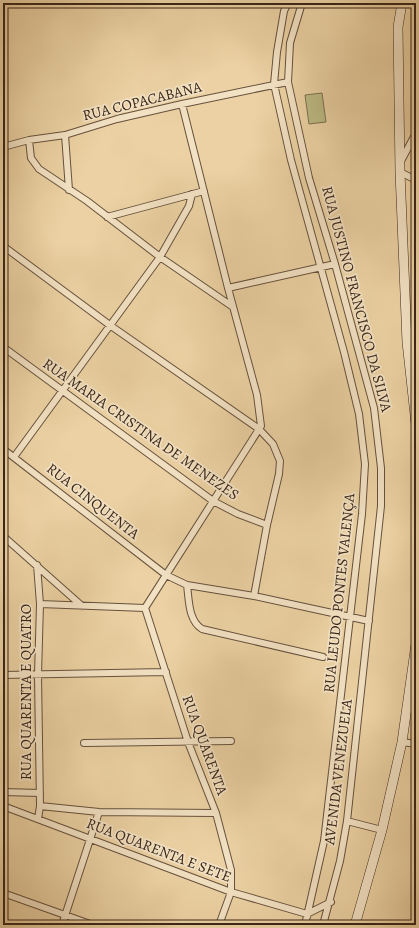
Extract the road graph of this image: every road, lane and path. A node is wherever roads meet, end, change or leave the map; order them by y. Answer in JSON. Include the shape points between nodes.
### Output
{"nodes":[{"id":1,"x":288,"y":3,"type":"edge"},
{"id":2,"x":302,"y":3,"type":"edge"},
{"id":3,"x":402,"y":3,"type":"edge"},
{"id":4,"x":288,"y":82,"type":"junction"},
{"id":5,"x":274,"y":84,"type":"junction"},
{"id":6,"x":182,"y":104,"type":"junction"},
{"id":7,"x":416,"y":133,"type":"edge"},
{"id":8,"x":65,"y":135,"type":"junction"},
{"id":9,"x":28,"y":140,"type":"junction"},
{"id":10,"x":3,"y":147,"type":"edge"},
{"id":11,"x":400,"y":167,"type":"junction"},
{"id":12,"x":416,"y":180,"type":"edge"},
{"id":13,"x":69,"y":190,"type":"junction"},
{"id":14,"x":204,"y":191,"type":"junction"},
{"id":15,"x":192,"y":194,"type":"junction"},
{"id":16,"x":107,"y":217,"type":"junction"},
{"id":17,"x":3,"y":246,"type":"edge"},
{"id":18,"x":160,"y":257,"type":"junction"},
{"id":19,"x":335,"y":264,"type":"junction"},
{"id":20,"x":321,"y":267,"type":"junction"},
{"id":21,"x":228,"y":288,"type":"junction"},
{"id":22,"x":233,"y":307,"type":"junction"},
{"id":23,"x":111,"y":326,"type":"junction"},
{"id":24,"x":3,"y":347,"type":"edge"},
{"id":25,"x":63,"y":391,"type":"junction"},
{"id":26,"x":416,"y":424,"type":"edge"},
{"id":27,"x":259,"y":429,"type":"junction"},
{"id":28,"x":3,"y":449,"type":"edge"},
{"id":29,"x":14,"y":457,"type":"junction"},
{"id":30,"x":214,"y":500,"type":"junction"},
{"id":31,"x":267,"y":525,"type":"junction"},
{"id":32,"x":3,"y":536,"type":"edge"},
{"id":33,"x":37,"y":565,"type":"junction"},
{"id":34,"x":166,"y":575,"type":"junction"},
{"id":35,"x":187,"y":585,"type":"junction"},
{"id":36,"x":254,"y":596,"type":"junction"},
{"id":37,"x":40,"y":604,"type":"junction"},
{"id":38,"x":82,"y":606,"type":"junction"},
{"id":39,"x":145,"y":608,"type":"junction"},
{"id":40,"x":350,"y":617,"type":"junction"},
{"id":41,"x":369,"y":621,"type":"junction"},
{"id":42,"x":416,"y":644,"type":"edge"},
{"id":43,"x":322,"y":657,"type":"dead end"},
{"id":44,"x":166,"y":672,"type":"junction"},
{"id":45,"x":3,"y":675,"type":"edge"},
{"id":46,"x":38,"y":675,"type":"junction"},
{"id":47,"x":230,"y":741,"type":"dead end"},
{"id":48,"x":188,"y":742,"type":"junction"},
{"id":49,"x":402,"y":742,"type":"junction"},
{"id":50,"x":84,"y":743,"type":"dead end"},
{"id":51,"x":416,"y":744,"type":"edge"},
{"id":52,"x":3,"y":792,"type":"edge"},
{"id":53,"x":40,"y":793,"type":"junction"},
{"id":54,"x":3,"y":806,"type":"edge"},
{"id":55,"x":40,"y":806,"type":"junction"},
{"id":56,"x":99,"y":812,"type":"junction"},
{"id":57,"x":216,"y":813,"type":"junction"},
{"id":58,"x":3,"y":816,"type":"edge"},
{"id":59,"x":38,"y":819,"type":"junction"},
{"id":60,"x":347,"y":821,"type":"junction"},
{"id":61,"x":3,"y":829,"type":"edge"},
{"id":62,"x":382,"y":830,"type":"junction"},
{"id":63,"x":91,"y":839,"type":"junction"},
{"id":64,"x":231,"y":892,"type":"junction"},
{"id":65,"x":3,"y":893,"type":"edge"},
{"id":66,"x":331,"y":902,"type":"junction"},
{"id":67,"x":307,"y":914,"type":"junction"},
{"id":68,"x":65,"y":916,"type":"junction"},
{"id":69,"x":62,"y":925,"type":"edge"},
{"id":70,"x":93,"y":925,"type":"edge"},
{"id":71,"x":219,"y":925,"type":"edge"},
{"id":72,"x":305,"y":925,"type":"edge"},
{"id":73,"x":324,"y":925,"type":"edge"},
{"id":74,"x":356,"y":925,"type":"edge"}],
"edges":[{"from":1,"to":5,"type":"street","name":"RUA LEUDO PONTES VALENÇA","via":[[284,11]]},
{"from":2,"to":4,"type":"street","name":"RUA JUSTINO FRANCISCO DA SILVA","via":[[290,43]]},
{"from":3,"to":11,"type":"main road","name":"RUA JUSTINO FRANCISCO DA SILVA","via":[[398,27]]},
{"from":4,"to":5,"type":"street","name":"RUA COPACABANA"},
{"from":4,"to":19,"type":"street","name":"RUA JUSTINO FRANCISCO DA SILVA","via":[[309,178]]},
{"from":5,"to":6,"type":"street","name":"RUA COPACABANA"},
{"from":5,"to":20,"type":"street","name":"RUA LEUDO PONTES VALENÇA","via":[[290,160]]},
{"from":6,"to":8,"type":"street","name":"RUA COPACABANA"},
{"from":6,"to":14,"type":"street"},
{"from":7,"to":11,"type":"street"},
{"from":8,"to":9,"type":"street","name":"RUA COPACABANA"},
{"from":8,"to":13,"type":"street"},
{"from":9,"to":10,"type":"street","name":"RUA COPACABANA"},
{"from":9,"to":13,"type":"street","via":[[33,163]]},
{"from":11,"to":12,"type":"street"},
{"from":11,"to":26,"type":"main road","name":"RUA JUSTINO FRANCISCO DA SILVA","via":[[408,342]]},
{"from":13,"to":16,"type":"street","via":[[88,201]]},
{"from":14,"to":15,"type":"street"},
{"from":14,"to":21,"type":"street"},
{"from":15,"to":16,"type":"street"},
{"from":15,"to":18,"type":"street","via":[[189,206]]},
{"from":16,"to":18,"type":"street"},
{"from":17,"to":23,"type":"street"},
{"from":18,"to":22,"type":"street"},
{"from":18,"to":23,"type":"street"},
{"from":19,"to":20,"type":"street"},
{"from":19,"to":41,"type":"street","name":"RUA JUSTINO FRANCISCO DA SILVA","via":[[374,408],[381,468],[381,506]]},
{"from":20,"to":21,"type":"street"},
{"from":20,"to":40,"type":"street","name":"RUA LEUDO PONTES VALENÇA","via":[[359,414],[365,464]]},
{"from":21,"to":22,"type":"street"},
{"from":22,"to":27,"type":"street","via":[[257,395],[261,422]]},
{"from":23,"to":25,"type":"street"},
{"from":23,"to":27,"type":"street"},
{"from":24,"to":25,"type":"street","name":"RUA MARIA CRISTINA DE MENEZES"},
{"from":25,"to":29,"type":"street"},
{"from":25,"to":30,"type":"street","name":"RUA MARIA CRISTINA DE MENEZES"},
{"from":27,"to":30,"type":"street"},
{"from":27,"to":31,"type":"street","via":[[273,444],[280,461]]},
{"from":28,"to":29,"type":"street","name":"RUA CINQUENTA"},
{"from":29,"to":34,"type":"street","name":"RUA CINQUENTA"},
{"from":30,"to":31,"type":"street","name":"RUA MARIA CRISTINA DE MENEZES","via":[[238,514]]},
{"from":30,"to":34,"type":"street"},
{"from":31,"to":36,"type":"street"},
{"from":32,"to":33,"type":"street"},
{"from":33,"to":37,"type":"street","name":"RUA QUARENTA E QUATRO"},
{"from":33,"to":38,"type":"street"},
{"from":34,"to":35,"type":"street","name":"RUA CINQUENTA"},
{"from":34,"to":39,"type":"street"},
{"from":35,"to":36,"type":"street","name":"RUA CINQUENTA"},
{"from":35,"to":43,"type":"street","via":[[191,614],[194,622],[202,629]]},
{"from":36,"to":40,"type":"street","name":"RUA CINQUENTA"},
{"from":37,"to":38,"type":"street"},
{"from":37,"to":46,"type":"street","name":"RUA QUARENTA E QUATRO"},
{"from":38,"to":39,"type":"street"},
{"from":39,"to":44,"type":"street","name":"RUA QUARENTA"},
{"from":40,"to":41,"type":"street","name":"RUA CINQUENTA"},
{"from":40,"to":67,"type":"street","name":"RUA LEUDO PONTES VALENÇA","via":[[324,841]]},
{"from":41,"to":60,"type":"street","name":"AVENIDA VENEZUELA"},
{"from":42,"to":49,"type":"main road"},
{"from":44,"to":46,"type":"street"},
{"from":44,"to":48,"type":"street","name":"RUA QUARENTA"},
{"from":45,"to":46,"type":"street"},
{"from":46,"to":53,"type":"street","name":"RUA QUARENTA E QUATRO"},
{"from":47,"to":48,"type":"street"},
{"from":48,"to":50,"type":"street"},
{"from":48,"to":57,"type":"street","name":"RUA QUARENTA"},
{"from":49,"to":51,"type":"street"},
{"from":49,"to":62,"type":"main road"},
{"from":52,"to":53,"type":"street"},
{"from":53,"to":55,"type":"street","name":"RUA QUARENTA E QUATRO"},
{"from":54,"to":59,"type":"street","name":"RUA QUARENTA E SETE"},
{"from":55,"to":56,"type":"street"},
{"from":55,"to":59,"type":"street","name":"RUA QUARENTA E QUATRO"},
{"from":56,"to":57,"type":"street"},
{"from":56,"to":63,"type":"street"},
{"from":57,"to":64,"type":"street","name":"RUA QUARENTA","via":[[231,870]]},
{"from":58,"to":61,"type":"street"},
{"from":59,"to":63,"type":"street","name":"RUA QUARENTA E SETE"},
{"from":60,"to":62,"type":"street"},
{"from":60,"to":66,"type":"street","name":"AVENIDA VENEZUELA"},
{"from":62,"to":74,"type":"main road"},
{"from":63,"to":64,"type":"street","name":"RUA QUARENTA E SETE"},
{"from":63,"to":68,"type":"street"},
{"from":64,"to":67,"type":"street","name":"RUA QUARENTA E SETE"},
{"from":64,"to":71,"type":"street","name":"RUA QUARENTA"},
{"from":65,"to":68,"type":"street"},
{"from":66,"to":67,"type":"street"},
{"from":66,"to":73,"type":"street","name":"AVENIDA VENEZUELA"},
{"from":67,"to":72,"type":"street","name":"RUA LEUDO PONTES VALENÇA"},
{"from":68,"to":69,"type":"street"},
{"from":68,"to":70,"type":"street"}]}
